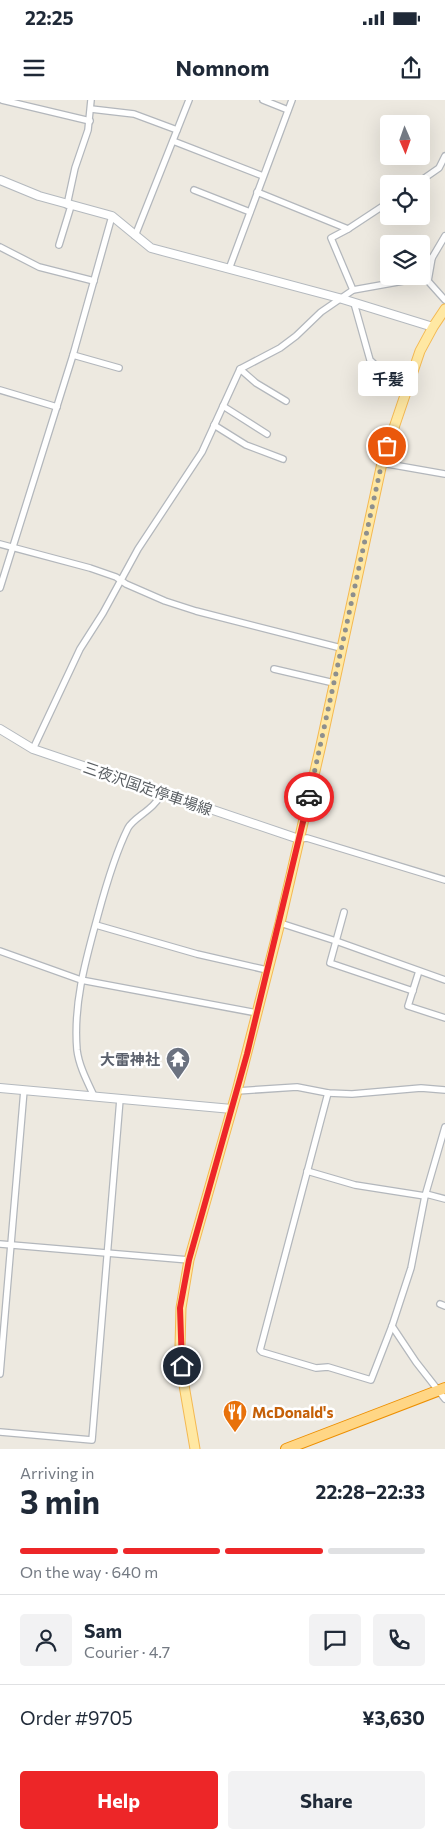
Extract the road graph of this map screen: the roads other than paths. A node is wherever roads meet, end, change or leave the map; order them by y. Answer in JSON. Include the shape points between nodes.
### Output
{"nodes":[{"id":1,"x":2,"y":100,"type":"edge"},
{"id":2,"x":91,"y":100,"type":"edge"},
{"id":3,"x":189,"y":100,"type":"edge"},
{"id":4,"x":263,"y":100,"type":"edge"},
{"id":5,"x":292,"y":100,"type":"edge"},
{"id":6,"x":91,"y":109,"type":"junction"},
{"id":7,"x":288,"y":110,"type":"junction"},
{"id":8,"x":90,"y":121,"type":"junction"},
{"id":9,"x":177,"y":130,"type":"junction"},
{"id":10,"x":172,"y":141,"type":"junction"},
{"id":11,"x":445,"y":156,"type":"edge"},
{"id":12,"x":429,"y":175,"type":"edge"},
{"id":13,"x":263,"y":176,"type":"junction"},
{"id":14,"x":0,"y":180,"type":"edge"},
{"id":15,"x":194,"y":190,"type":"dead end"},
{"id":16,"x":257,"y":192,"type":"junction"},
{"id":17,"x":69,"y":206,"type":"junction"},
{"id":18,"x":380,"y":208,"type":"edge"},
{"id":19,"x":250,"y":212,"type":"junction"},
{"id":20,"x":112,"y":216,"type":"junction"},
{"id":21,"x":348,"y":229,"type":"junction"},
{"id":22,"x":135,"y":236,"type":"junction"},
{"id":23,"x":445,"y":236,"type":"edge"},
{"id":24,"x":59,"y":245,"type":"dead end"},
{"id":25,"x":0,"y":247,"type":"edge"},
{"id":26,"x":432,"y":258,"type":"joint"},
{"id":27,"x":229,"y":269,"type":"junction"},
{"id":28,"x":94,"y":281,"type":"junction"},
{"id":29,"x":381,"y":285,"type":"edge"},
{"id":30,"x":353,"y":290,"type":"junction"},
{"id":31,"x":339,"y":298,"type":"junction"},
{"id":32,"x":445,"y":300,"type":"edge"},
{"id":33,"x":354,"y":303,"type":"junction"},
{"id":34,"x":445,"y":309,"type":"edge"},
{"id":35,"x":433,"y":327,"type":"junction"},
{"id":36,"x":73,"y":354,"type":"junction"},
{"id":37,"x":119,"y":368,"type":"dead end"},
{"id":38,"x":240,"y":368,"type":"junction"},
{"id":39,"x":407,"y":386,"type":"junction"},
{"id":40,"x":0,"y":390,"type":"edge"},
{"id":41,"x":286,"y":401,"type":"dead end"},
{"id":42,"x":223,"y":406,"type":"junction"},
{"id":43,"x":57,"y":407,"type":"junction"},
{"id":44,"x":214,"y":425,"type":"junction"},
{"id":45,"x":267,"y":434,"type":"dead end"},
{"id":46,"x":283,"y":459,"type":"dead end"},
{"id":47,"x":382,"y":462,"type":"junction"},
{"id":48,"x":445,"y":474,"type":"edge"},
{"id":49,"x":0,"y":544,"type":"edge"},
{"id":50,"x":13,"y":548,"type":"junction"},
{"id":51,"x":120,"y":580,"type":"junction"},
{"id":52,"x":0,"y":588,"type":"edge"},
{"id":53,"x":342,"y":648,"type":"junction"},
{"id":54,"x":274,"y":668,"type":"dead end"},
{"id":55,"x":334,"y":683,"type":"junction"},
{"id":56,"x":0,"y":729,"type":"edge"},
{"id":57,"x":33,"y":749,"type":"junction"},
{"id":58,"x":162,"y":793,"type":"junction"},
{"id":59,"x":299,"y":839,"type":"junction"},
{"id":60,"x":445,"y":880,"type":"edge"},
{"id":61,"x":344,"y":912,"type":"dead end"},
{"id":62,"x":280,"y":923,"type":"junction"},
{"id":63,"x":96,"y":925,"type":"junction"},
{"id":64,"x":336,"y":941,"type":"junction"},
{"id":65,"x":0,"y":951,"type":"edge"},
{"id":66,"x":267,"y":970,"type":"junction"},
{"id":67,"x":419,"y":971,"type":"junction"},
{"id":68,"x":81,"y":980,"type":"junction"},
{"id":69,"x":445,"y":980,"type":"edge"},
{"id":70,"x":413,"y":991,"type":"junction"},
{"id":71,"x":257,"y":1013,"type":"junction"},
{"id":72,"x":445,"y":1018,"type":"edge"},
{"id":73,"x":0,"y":1088,"type":"edge"},
{"id":74,"x":24,"y":1090,"type":"junction"},
{"id":75,"x":445,"y":1090,"type":"edge"},
{"id":76,"x":237,"y":1091,"type":"junction"},
{"id":77,"x":328,"y":1093,"type":"junction"},
{"id":78,"x":94,"y":1096,"type":"junction"},
{"id":79,"x":120,"y":1099,"type":"junction"},
{"id":80,"x":232,"y":1109,"type":"junction"},
{"id":81,"x":445,"y":1127,"type":"edge"},
{"id":82,"x":307,"y":1171,"type":"junction"},
{"id":83,"x":426,"y":1195,"type":"junction"},
{"id":84,"x":445,"y":1199,"type":"edge"},
{"id":85,"x":0,"y":1244,"type":"edge"},
{"id":86,"x":12,"y":1245,"type":"junction"},
{"id":87,"x":107,"y":1253,"type":"junction"},
{"id":88,"x":189,"y":1260,"type":"junction"},
{"id":89,"x":392,"y":1326,"type":"junction"},
{"id":90,"x":0,"y":1374,"type":"edge"},
{"id":91,"x":442,"y":1389,"type":"edge"},
{"id":92,"x":445,"y":1400,"type":"edge"},
{"id":93,"x":0,"y":1432,"type":"edge"},
{"id":94,"x":195,"y":1449,"type":"edge"},
{"id":95,"x":286,"y":1449,"type":"edge"}],
"edges":[{"from":1,"to":8,"type":"street"},
{"from":2,"to":6,"type":"street"},
{"from":3,"to":9,"type":"street"},
{"from":4,"to":7,"type":"street"},
{"from":5,"to":7,"type":"street"},
{"from":6,"to":8,"type":"street"},
{"from":6,"to":9,"type":"street","via":[[138,115]]},
{"from":7,"to":13,"type":"street"},
{"from":8,"to":17,"type":"street","via":[[75,168]]},
{"from":9,"to":10,"type":"street"},
{"from":10,"to":13,"type":"street"},
{"from":10,"to":22,"type":"street"},
{"from":11,"to":12,"type":"street","via":[[439,168]]},
{"from":13,"to":16,"type":"street"},
{"from":14,"to":17,"type":"street"},
{"from":15,"to":19,"type":"street"},
{"from":16,"to":19,"type":"street"},
{"from":16,"to":21,"type":"street"},
{"from":17,"to":20,"type":"street"},
{"from":17,"to":24,"type":"street"},
{"from":18,"to":21,"type":"street"},
{"from":19,"to":27,"type":"street"},
{"from":20,"to":22,"type":"street"},
{"from":20,"to":28,"type":"street"},
{"from":21,"to":30,"type":"street","via":[[331,238]]},
{"from":22,"to":27,"type":"street","via":[[151,248]]},
{"from":23,"to":26,"type":"street"},
{"from":25,"to":28,"type":"street","via":[[39,267]]},
{"from":26,"to":32,"type":"street","via":[[428,281]]},
{"from":27,"to":31,"type":"street"},
{"from":28,"to":36,"type":"street"},
{"from":29,"to":30,"type":"street"},
{"from":30,"to":31,"type":"street"},
{"from":31,"to":33,"type":"street"},
{"from":31,"to":38,"type":"street","via":[[280,348]]},
{"from":33,"to":35,"type":"street"},
{"from":33,"to":39,"type":"street","via":[[370,360],[388,377]]},
{"from":34,"to":35,"type":"main road"},
{"from":35,"to":39,"type":"main road"},
{"from":36,"to":37,"type":"street"},
{"from":36,"to":43,"type":"street"},
{"from":38,"to":41,"type":"street","via":[[256,383]]},
{"from":38,"to":42,"type":"street"},
{"from":39,"to":47,"type":"main road"},
{"from":40,"to":43,"type":"street"},
{"from":42,"to":44,"type":"street"},
{"from":42,"to":45,"type":"street"},
{"from":43,"to":50,"type":"street"},
{"from":44,"to":46,"type":"street","via":[[246,445]]},
{"from":44,"to":51,"type":"street","via":[[202,452]]},
{"from":47,"to":48,"type":"street"},
{"from":47,"to":53,"type":"main road"},
{"from":49,"to":50,"type":"street"},
{"from":50,"to":51,"type":"street","via":[[90,568]]},
{"from":50,"to":52,"type":"street"},
{"from":51,"to":53,"type":"street","via":[[180,606]]},
{"from":51,"to":57,"type":"street","via":[[70,667]]},
{"from":53,"to":55,"type":"main road"},
{"from":54,"to":55,"type":"street"},
{"from":55,"to":59,"type":"main road"},
{"from":56,"to":57,"type":"street","name":"三夜沢国定停車場線"},
{"from":57,"to":58,"type":"street","name":"三夜沢国定停車場線"},
{"from":58,"to":59,"type":"street","name":"三夜沢国定停車場線"},
{"from":58,"to":63,"type":"street","via":[[159,800],[128,827],[104,892]]},
{"from":59,"to":60,"type":"street","via":[[307,838]]},
{"from":59,"to":62,"type":"main road"},
{"from":61,"to":64,"type":"street"},
{"from":62,"to":64,"type":"street"},
{"from":62,"to":66,"type":"main road"},
{"from":63,"to":66,"type":"street"},
{"from":63,"to":68,"type":"street"},
{"from":64,"to":67,"type":"street"},
{"from":64,"to":70,"type":"street","via":[[330,963]]},
{"from":65,"to":68,"type":"street"},
{"from":66,"to":71,"type":"main road"},
{"from":67,"to":69,"type":"street"},
{"from":67,"to":70,"type":"street"},
{"from":68,"to":71,"type":"street"},
{"from":68,"to":78,"type":"street","via":[[77,1049],[80,1065]]},
{"from":70,"to":72,"type":"street","via":[[408,1006]]},
{"from":71,"to":76,"type":"main road"},
{"from":73,"to":74,"type":"street"},
{"from":74,"to":78,"type":"street"},
{"from":74,"to":86,"type":"street"},
{"from":75,"to":77,"type":"street","via":[[421,1088],[359,1094]]},
{"from":76,"to":77,"type":"street","via":[[297,1087]]},
{"from":76,"to":80,"type":"main road"},
{"from":77,"to":82,"type":"street"},
{"from":78,"to":79,"type":"street"},
{"from":79,"to":80,"type":"street"},
{"from":79,"to":87,"type":"street"},
{"from":80,"to":88,"type":"main road"},
{"from":81,"to":83,"type":"street"},
{"from":82,"to":83,"type":"street","via":[[355,1184]]},
{"from":82,"to":89,"type":"street","via":[[260,1350],[316,1368],[328,1367],[371,1380]]},
{"from":83,"to":84,"type":"street"},
{"from":83,"to":89,"type":"street","via":[[414,1256]]},
{"from":85,"to":86,"type":"street"},
{"from":86,"to":87,"type":"street"},
{"from":86,"to":90,"type":"street"},
{"from":87,"to":88,"type":"street"},
{"from":87,"to":93,"type":"street","via":[[92,1440]]},
{"from":88,"to":94,"type":"main road","via":[[180,1308],[180,1346]]},
{"from":89,"to":91,"type":"street","via":[[416,1362]]},
{"from":91,"to":92,"type":"street"},
{"from":91,"to":95,"type":"highway"}]}
